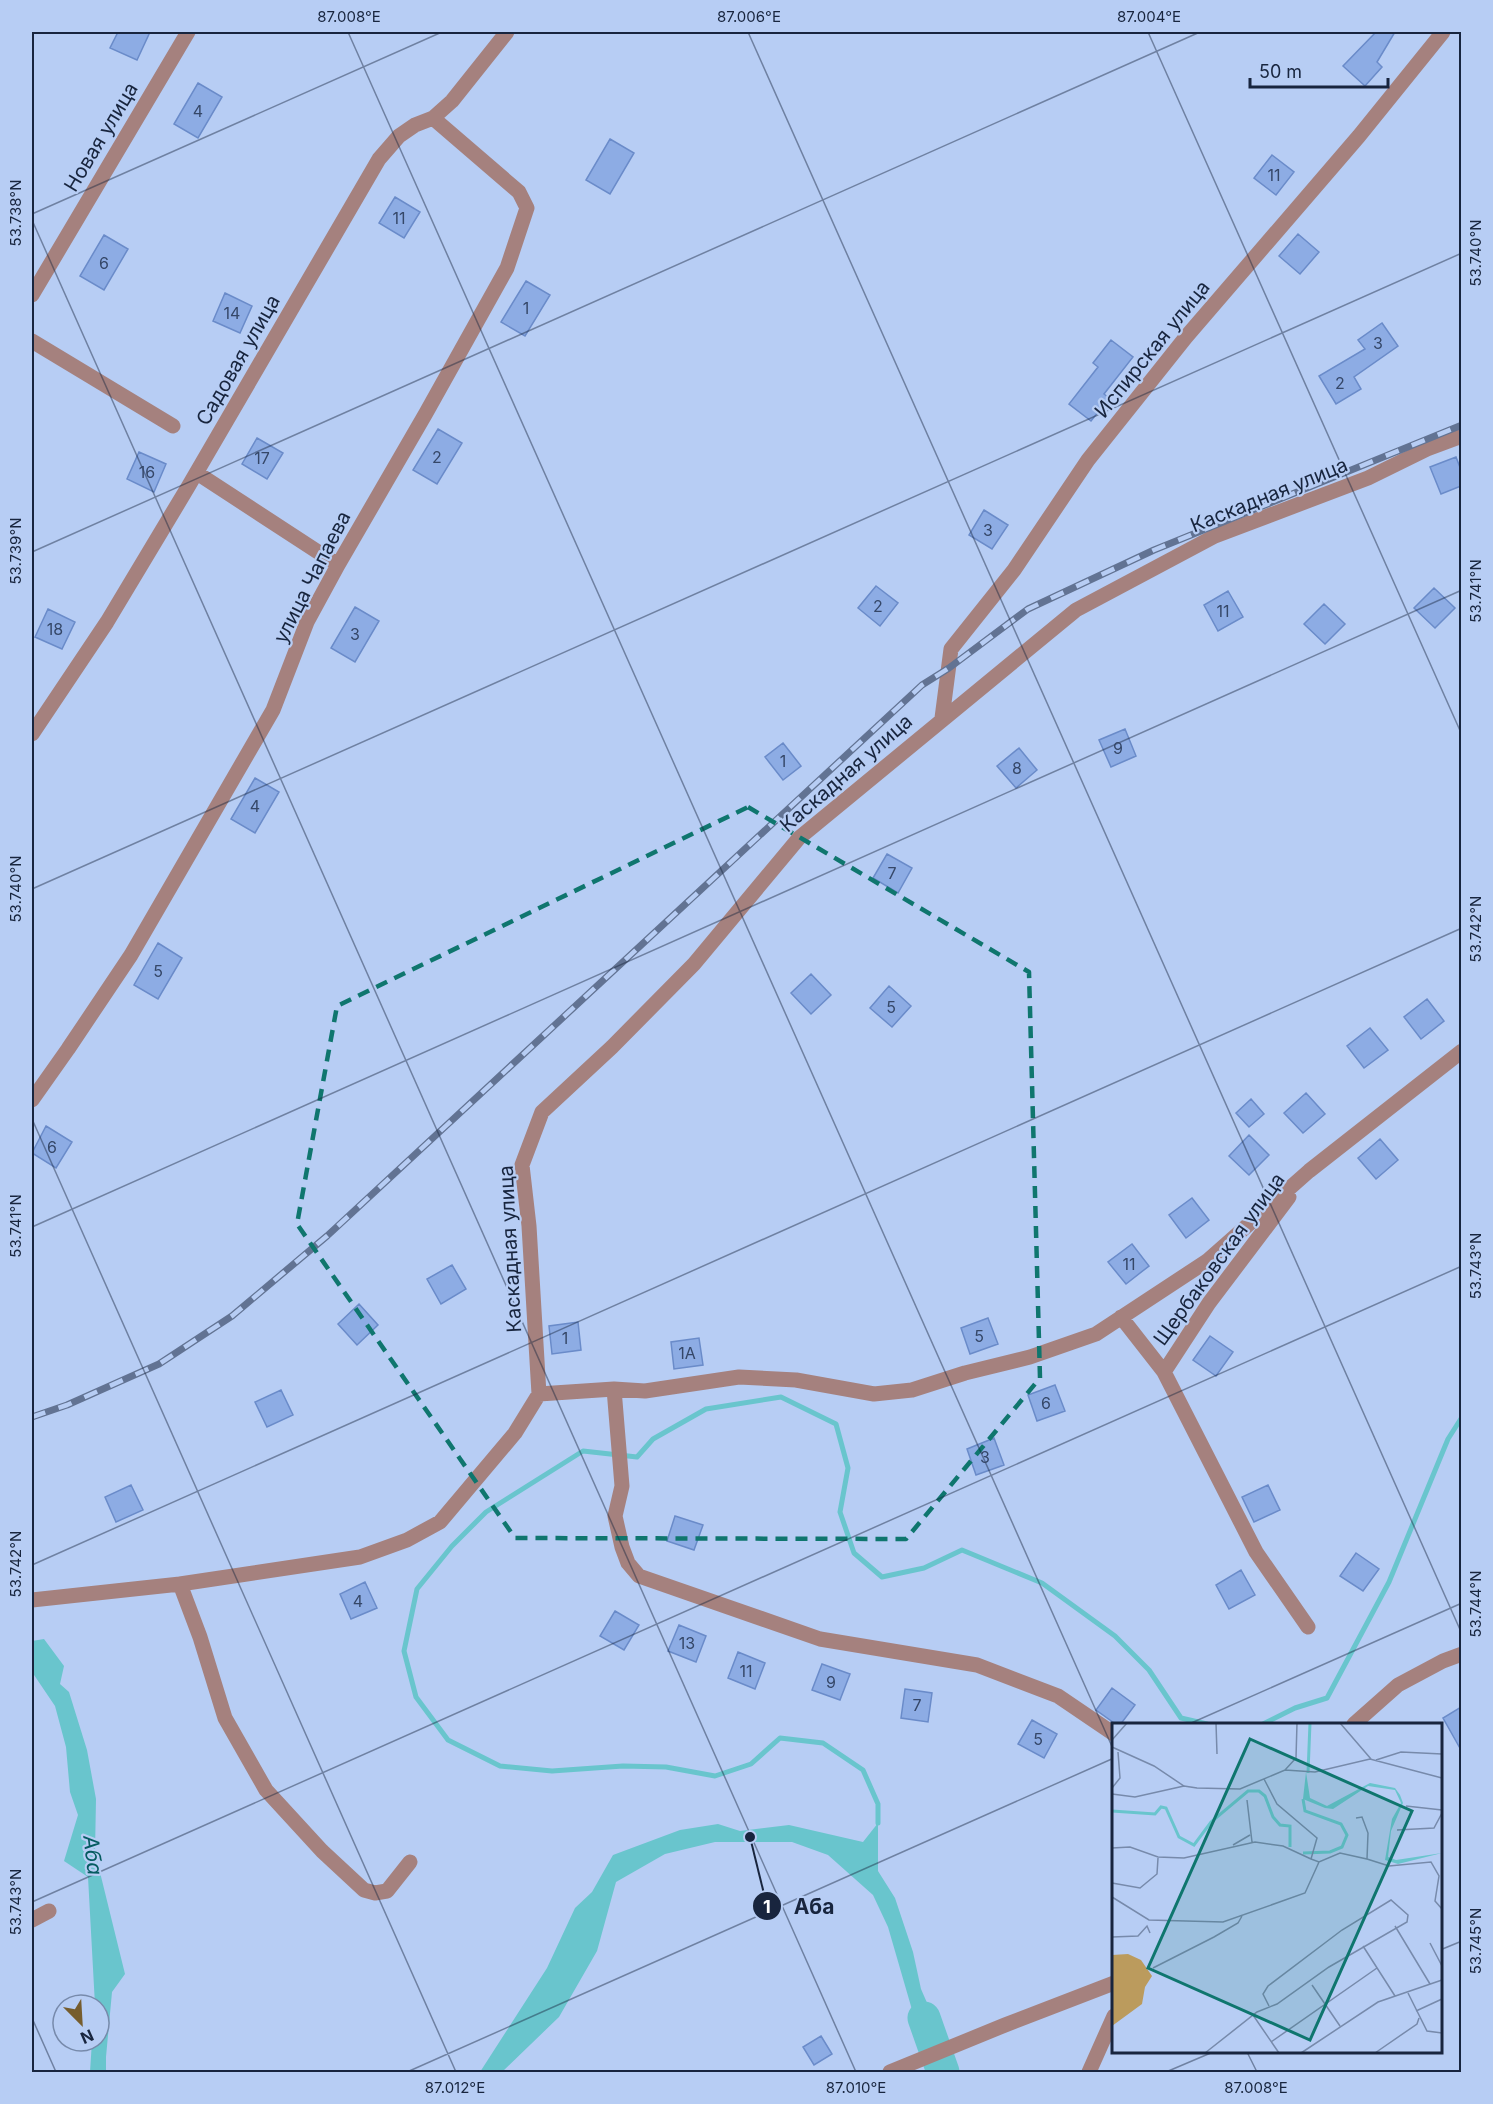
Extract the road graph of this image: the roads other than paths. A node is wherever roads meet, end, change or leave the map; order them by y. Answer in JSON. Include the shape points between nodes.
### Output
{"nodes":[{"id":1,"x":188,"y":32,"type":"edge"},
{"id":2,"x":507,"y":32,"type":"edge"},
{"id":3,"x":1443,"y":32,"type":"edge"},
{"id":4,"x":433,"y":118,"type":"junction"},
{"id":5,"x":32,"y":295,"type":"edge"},
{"id":6,"x":32,"y":341,"type":"edge"},
{"id":7,"x":173,"y":426,"type":"dead end"},
{"id":8,"x":1461,"y":436,"type":"edge"},
{"id":9,"x":197,"y":472,"type":"junction"},
{"id":10,"x":338,"y":565,"type":"junction"},
{"id":11,"x":942,"y":718,"type":"junction"},
{"id":12,"x":32,"y":734,"type":"edge"},
{"id":13,"x":1461,"y":1051,"type":"edge"},
{"id":14,"x":32,"y":1100,"type":"edge"},
{"id":15,"x":1309,"y":1171,"type":"junction"},
{"id":16,"x":1121,"y":1317,"type":"junction"},
{"id":17,"x":1164,"y":1372,"type":"junction"},
{"id":18,"x":614,"y":1389,"type":"junction"},
{"id":19,"x":538,"y":1394,"type":"junction"},
{"id":20,"x":180,"y":1584,"type":"junction"},
{"id":21,"x":32,"y":1600,"type":"edge"},
{"id":22,"x":1308,"y":1628,"type":"dead end"},
{"id":23,"x":1461,"y":1654,"type":"edge"},
{"id":24,"x":1356,"y":1723,"type":"edge"},
{"id":25,"x":1112,"y":1733,"type":"edge"},
{"id":26,"x":410,"y":1862,"type":"dead end"},
{"id":27,"x":49,"y":1911,"type":"dead end"},
{"id":28,"x":32,"y":1920,"type":"edge"},
{"id":29,"x":1112,"y":1983,"type":"edge"},
{"id":30,"x":1112,"y":2018,"type":"edge"},
{"id":31,"x":890,"y":2073,"type":"edge"},
{"id":32,"x":1089,"y":2073,"type":"edge"}],
"edges":[{"from":1,"to":5,"type":"street","name":"Новая улица"},
{"from":2,"to":4,"type":"street","name":"Садовая улица","via":[[452,101]]},
{"from":3,"to":11,"type":"street","name":"Испирская улица","via":[[1186,337],[1088,460],[1014,570],[951,649]]},
{"from":4,"to":9,"type":"street","name":"Садовая улица","via":[[415,124],[399,136],[379,159]]},
{"from":4,"to":10,"type":"street","name":"улица Чапаева","via":[[519,192],[527,208],[507,268]]},
{"from":6,"to":7,"type":"street"},
{"from":8,"to":11,"type":"street","name":"Каскадная улица","via":[[1368,478],[1215,536],[1076,610]]},
{"from":9,"to":10,"type":"street"},
{"from":9,"to":12,"type":"street","name":"Садовая улица","via":[[107,622]]},
{"from":10,"to":14,"type":"street","name":"улица Чапаева","via":[[307,622],[273,710],[131,955]]},
{"from":11,"to":19,"type":"street","name":"Каскадная улица","via":[[799,838],[694,964],[542,1112],[522,1166]]},
{"from":13,"to":15,"type":"street","name":"Щербаковская улица"},
{"from":15,"to":16,"type":"street","name":"Щербаковская улица","via":[[1207,1261]]},
{"from":15,"to":17,"type":"street","name":"Щербаковская улица","via":[[1209,1303]]},
{"from":16,"to":17,"type":"street","name":"Щербаковская улица"},
{"from":16,"to":18,"type":"street","name":"Щербаковская улица","via":[[1096,1334],[912,1390],[874,1395],[796,1380],[739,1377],[645,1391]]},
{"from":17,"to":22,"type":"street","name":"Щербаковская улица","via":[[1256,1552]]},
{"from":18,"to":19,"type":"street","name":"Щербаковская улица"},
{"from":18,"to":25,"type":"street","via":[[622,1486],[615,1516],[628,1563],[639,1576],[820,1639],[977,1665],[1058,1696]]},
{"from":19,"to":20,"type":"street","via":[[515,1433],[440,1522],[407,1540],[360,1557]]},
{"from":20,"to":21,"type":"street"},
{"from":20,"to":26,"type":"street","via":[[225,1718],[266,1790],[364,1890],[387,1891]]},
{"from":23,"to":24,"type":"street","via":[[1398,1685]]},
{"from":27,"to":28,"type":"street"},
{"from":29,"to":31,"type":"street"},
{"from":30,"to":32,"type":"street"}]}
